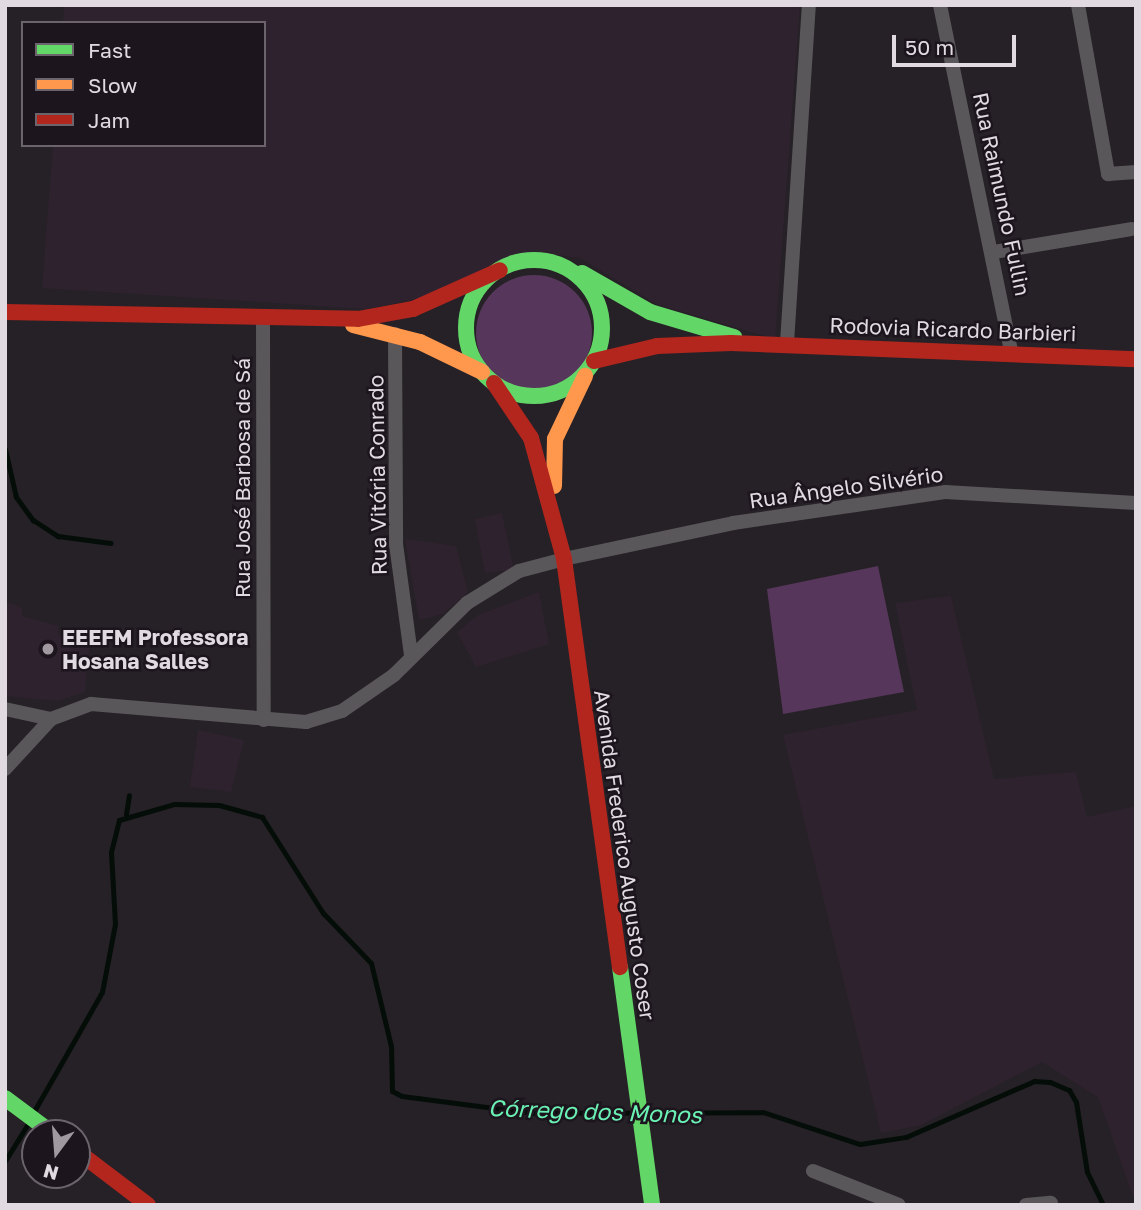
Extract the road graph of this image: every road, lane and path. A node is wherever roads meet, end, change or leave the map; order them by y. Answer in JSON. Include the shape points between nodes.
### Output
{"nodes":[{"id":1,"x":809,"y":5,"type":"edge"},
{"id":2,"x":940,"y":5,"type":"edge"},
{"id":3,"x":1078,"y":5,"type":"edge"},
{"id":4,"x":1136,"y":172,"type":"edge"},
{"id":5,"x":1131,"y":229,"type":"dead end"},
{"id":6,"x":994,"y":252,"type":"junction"},
{"id":7,"x":563,"y":267,"type":"junction"},
{"id":8,"x":500,"y":270,"type":"junction"},
{"id":9,"x":5,"y":312,"type":"edge"},
{"id":10,"x":263,"y":320,"type":"junction"},
{"id":11,"x":321,"y":321,"type":"junction"},
{"id":12,"x":395,"y":334,"type":"junction"},
{"id":13,"x":786,"y":343,"type":"junction"},
{"id":14,"x":769,"y":344,"type":"junction"},
{"id":15,"x":1012,"y":350,"type":"junction"},
{"id":16,"x":1136,"y":359,"type":"edge"},
{"id":17,"x":590,"y":366,"type":"junction"},
{"id":18,"x":489,"y":378,"type":"junction"},
{"id":19,"x":1136,"y":503,"type":"edge"},
{"id":20,"x":554,"y":512,"type":"junction"},
{"id":21,"x":564,"y":559,"type":"junction"},
{"id":22,"x":411,"y":655,"type":"junction"},
{"id":23,"x":5,"y":709,"type":"edge"},
{"id":24,"x":51,"y":719,"type":"junction"},
{"id":25,"x":264,"y":720,"type":"junction"},
{"id":26,"x":5,"y":769,"type":"edge"},
{"id":27,"x":5,"y":1098,"type":"edge"},
{"id":28,"x":33,"y":1119,"type":"edge"},
{"id":29,"x":91,"y":1162,"type":"edge"},
{"id":30,"x":813,"y":1171,"type":"dead end"},
{"id":31,"x":863,"y":1200,"type":"edge"},
{"id":32,"x":141,"y":1203,"type":"edge"},
{"id":33,"x":1051,"y":1203,"type":"dead end"},
{"id":34,"x":652,"y":1205,"type":"edge"},
{"id":35,"x":900,"y":1205,"type":"edge"},
{"id":36,"x":1026,"y":1205,"type":"edge"}],
"edges":[{"from":1,"to":13,"type":"street"},
{"from":2,"to":6,"type":"street","name":"Rua Raimundo Fullin"},
{"from":3,"to":4,"type":"street","via":[[1108,174]]},
{"from":5,"to":6,"type":"street"},
{"from":6,"to":15,"type":"street","name":"Rua Raimundo Fullin"},
{"from":7,"to":8,"type":"main road","via":[[524,261]]},
{"from":7,"to":14,"type":"main road","via":[[658,315]]},
{"from":7,"to":17,"type":"main road","via":[[583,281],[601,313]]},
{"from":8,"to":11,"type":"main road","via":[[396,314]]},
{"from":8,"to":18,"type":"main road","via":[[480,288],[468,312],[467,338]]},
{"from":9,"to":10,"type":"main road"},
{"from":10,"to":11,"type":"main road"},
{"from":10,"to":25,"type":"street","name":"Rua José Barbosa de Sá"},
{"from":11,"to":12,"type":"main road"},
{"from":12,"to":18,"type":"main road"},
{"from":12,"to":22,"type":"street","name":"Rua Vitória Conrado","via":[[396,544]]},
{"from":13,"to":14,"type":"main road","name":"Rodovia Ricardo Barbieri"},
{"from":13,"to":15,"type":"main road","name":"Rodovia Ricardo Barbieri"},
{"from":14,"to":17,"type":"main road","name":"Rodovia Ricardo Barbieri","via":[[666,345]]},
{"from":15,"to":16,"type":"main road","name":"Rodovia Ricardo Barbieri"},
{"from":17,"to":18,"type":"main road","via":[[567,388],[543,395]]},
{"from":17,"to":20,"type":"main road","name":"Avenida Frederico Augusto Coser","via":[[555,439]]},
{"from":18,"to":20,"type":"main road","name":"Avenida Frederico Augusto Coser","via":[[531,438]]},
{"from":19,"to":21,"type":"street","name":"Rua Ângelo Silvério","via":[[945,492],[733,523]]},
{"from":20,"to":21,"type":"main road","name":"Avenida Frederico Augusto Coser"},
{"from":21,"to":22,"type":"street","name":"Rua Ângelo Silvério","via":[[494,585],[444,619]]},
{"from":21,"to":34,"type":"main road","name":"Avenida Frederico Augusto Coser"},
{"from":22,"to":25,"type":"street","name":"Rua Ângelo Silvério","via":[[394,675],[342,711],[306,722]]},
{"from":23,"to":24,"type":"street"},
{"from":24,"to":25,"type":"street","name":"Rua Ângelo Silvério","via":[[91,704],[135,703]]},
{"from":24,"to":26,"type":"street"},
{"from":27,"to":28,"type":"main road"},
{"from":29,"to":32,"type":"main road"},
{"from":30,"to":31,"type":"street"},
{"from":31,"to":35,"type":"street"},
{"from":33,"to":36,"type":"street"}]}
